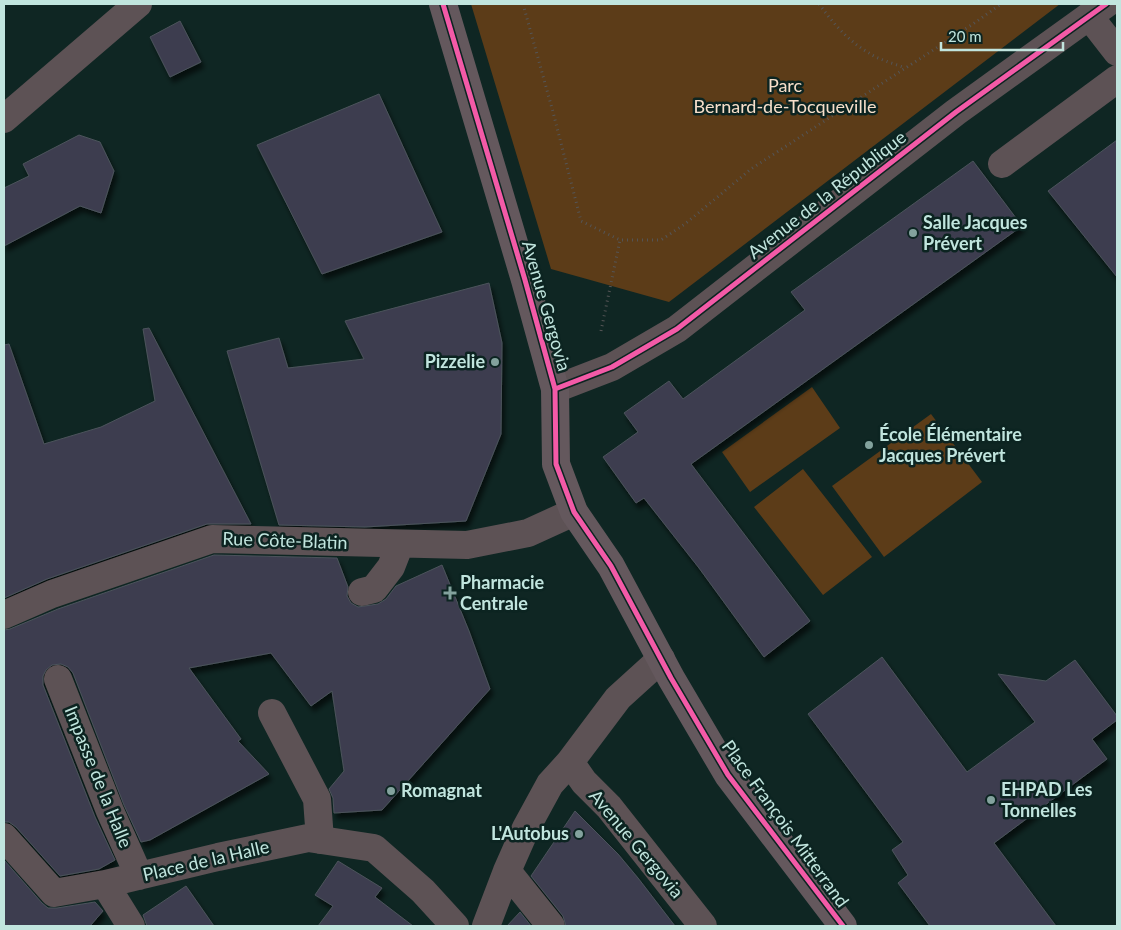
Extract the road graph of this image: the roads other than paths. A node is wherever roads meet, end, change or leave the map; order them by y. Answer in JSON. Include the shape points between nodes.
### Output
{"nodes":[{"id":1,"x":138,"y":4,"type":"edge"},
{"id":2,"x":444,"y":4,"type":"edge"},
{"id":3,"x":1097,"y":10,"type":"edge"},
{"id":4,"x":1117,"y":52,"type":"edge"},
{"id":5,"x":1117,"y":79,"type":"edge"},
{"id":6,"x":4,"y":119,"type":"edge"},
{"id":7,"x":1002,"y":164,"type":"dead end"},
{"id":8,"x":555,"y":389,"type":"junction"},
{"id":9,"x":574,"y":512,"type":"junction"},
{"id":10,"x":400,"y":544,"type":"junction"},
{"id":11,"x":362,"y":592,"type":"dead end"},
{"id":12,"x":4,"y":615,"type":"edge"},
{"id":13,"x":661,"y":659,"type":"junction"},
{"id":14,"x":58,"y":679,"type":"dead end"},
{"id":15,"x":272,"y":713,"type":"dead end"},
{"id":16,"x":570,"y":762,"type":"junction"},
{"id":17,"x":4,"y":837,"type":"edge"},
{"id":18,"x":314,"y":839,"type":"junction"},
{"id":19,"x":507,"y":870,"type":"junction"},
{"id":20,"x":140,"y":876,"type":"junction"},
{"id":21,"x":105,"y":884,"type":"junction"},
{"id":22,"x":122,"y":923,"type":"edge"},
{"id":23,"x":455,"y":926,"type":"edge"},
{"id":24,"x":486,"y":926,"type":"edge"},
{"id":25,"x":551,"y":926,"type":"edge"},
{"id":26,"x":703,"y":926,"type":"edge"},
{"id":27,"x":843,"y":926,"type":"edge"}],
"edges":[{"from":1,"to":6,"type":"street"},
{"from":2,"to":8,"type":"main road","name":"Avenue Gergovia"},
{"from":3,"to":4,"type":"street"},
{"from":3,"to":8,"type":"street","name":"Avenue de la République","via":[[956,112],[677,329],[612,367]]},
{"from":5,"to":7,"type":"street"},
{"from":8,"to":9,"type":"main road","name":"Avenue Gergovia","via":[[556,464]]},
{"from":9,"to":10,"type":"street","name":"Rue Côte-Blatin","via":[[528,533],[467,545]]},
{"from":9,"to":13,"type":"main road","name":"Avenue Gergovia","via":[[611,566]]},
{"from":10,"to":11,"type":"street","via":[[391,567],[374,589]]},
{"from":10,"to":12,"type":"street","name":"Rue Côte-Blatin","via":[[212,539],[52,594]]},
{"from":13,"to":16,"type":"street","via":[[618,698]]},
{"from":13,"to":27,"type":"main road","name":"Place François Mitterrand","via":[[728,775]]},
{"from":14,"to":20,"type":"street","name":"Impasse de la Halle"},
{"from":15,"to":18,"type":"street","via":[[317,799]]},
{"from":16,"to":19,"type":"street","via":[[550,784]]},
{"from":16,"to":26,"type":"street","name":"Avenue Gergovia"},
{"from":17,"to":21,"type":"street","name":"Place de la Halle","via":[[54,894]]},
{"from":18,"to":20,"type":"street","name":"Place de la Halle","via":[[218,856]]},
{"from":18,"to":23,"type":"street","name":"Place de la Halle","via":[[374,848],[423,891]]},
{"from":19,"to":24,"type":"street"},
{"from":19,"to":25,"type":"street"},
{"from":20,"to":21,"type":"street","name":"Place de la Halle"},
{"from":21,"to":22,"type":"street"}]}
